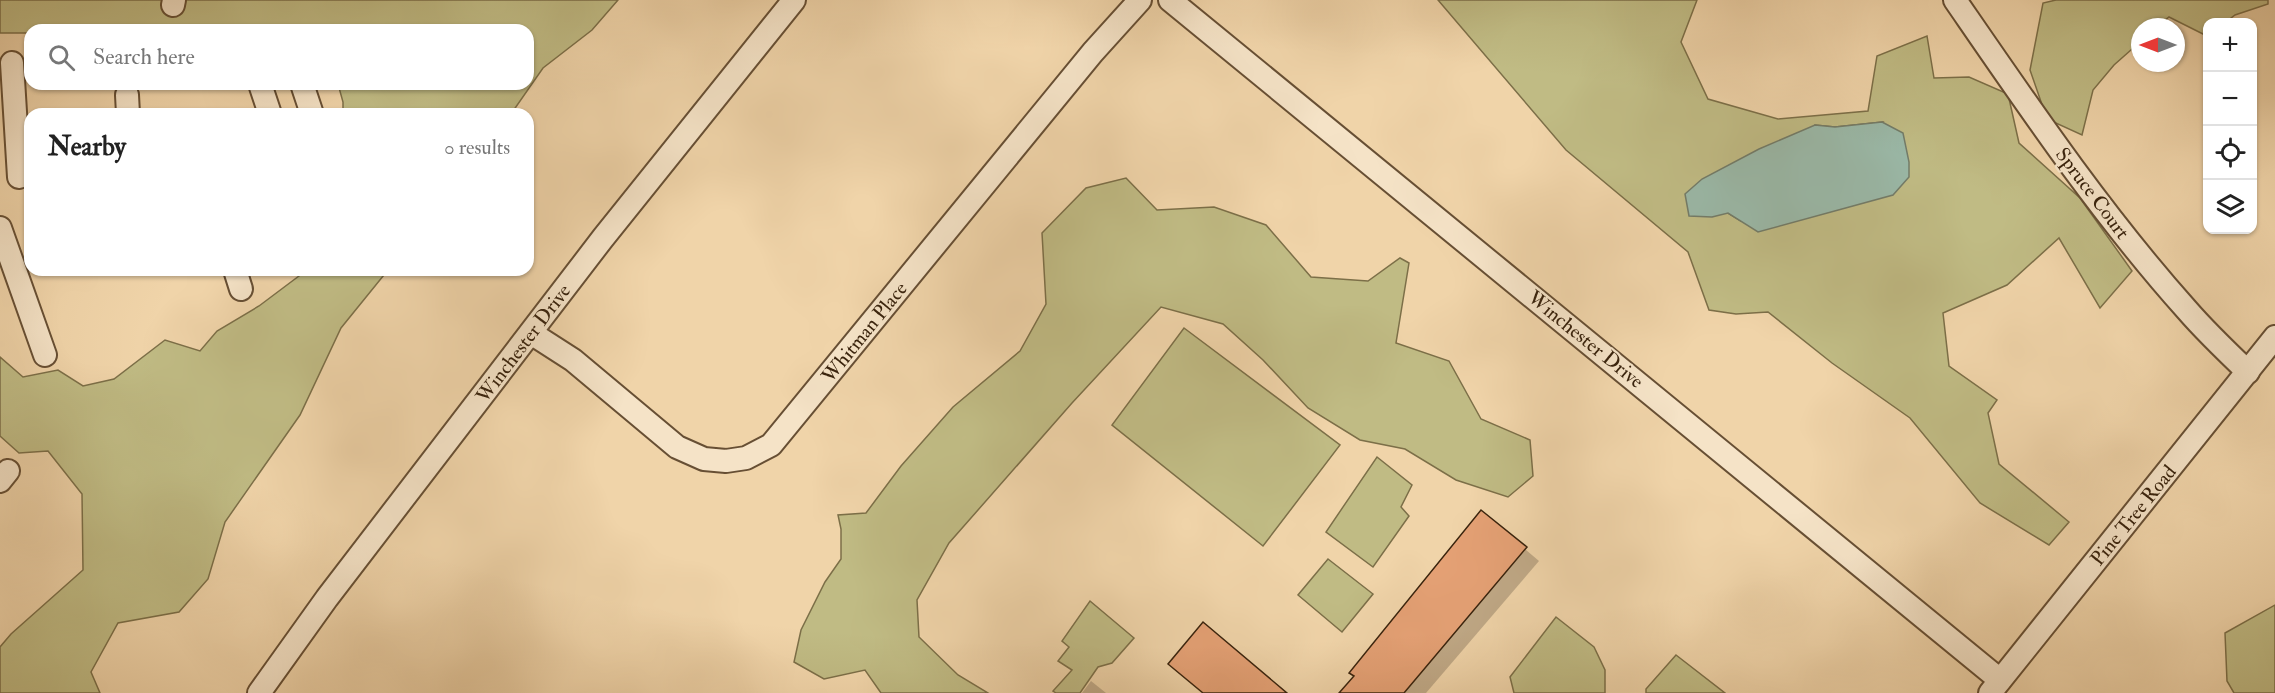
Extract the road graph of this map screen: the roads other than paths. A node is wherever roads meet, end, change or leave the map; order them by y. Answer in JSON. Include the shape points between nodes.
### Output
{"nodes":[{"id":1,"x":794,"y":0,"type":"edge"},
{"id":2,"x":1140,"y":0,"type":"edge"},
{"id":3,"x":1170,"y":0,"type":"edge"},
{"id":4,"x":1955,"y":0,"type":"edge"},
{"id":5,"x":12,"y":63,"type":"dead end"},
{"id":6,"x":262,"y":90,"type":"edge"},
{"id":7,"x":304,"y":90,"type":"edge"},
{"id":8,"x":268,"y":108,"type":"edge"},
{"id":9,"x":310,"y":108,"type":"edge"},
{"id":10,"x":16,"y":178,"type":"edge"},
{"id":11,"x":0,"y":228,"type":"edge"},
{"id":12,"x":531,"y":333,"type":"junction"},
{"id":13,"x":2275,"y":337,"type":"edge"},
{"id":14,"x":45,"y":355,"type":"dead end"},
{"id":15,"x":2248,"y":372,"type":"junction"},
{"id":16,"x":1995,"y":686,"type":"edge"},
{"id":17,"x":260,"y":693,"type":"edge"}],
"edges":[{"from":1,"to":12,"type":"street","name":"Winchester Drive"},
{"from":2,"to":12,"type":"street","name":"Whitman Place","via":[[771,445],[746,458],[726,461],[704,459],[677,447],[573,360]]},
{"from":3,"to":16,"type":"street","name":"Winchester Drive"},
{"from":4,"to":15,"type":"street","name":"Spruce Court","via":[[2122,232],[2187,311]]},
{"from":5,"to":10,"type":"street"},
{"from":6,"to":8,"type":"street"},
{"from":7,"to":9,"type":"street"},
{"from":11,"to":14,"type":"street"},
{"from":12,"to":17,"type":"street","name":"Winchester Drive","via":[[327,598]]},
{"from":13,"to":15,"type":"street","name":"Pine Tree Road"},
{"from":15,"to":16,"type":"street","name":"Pine Tree Road"}]}
